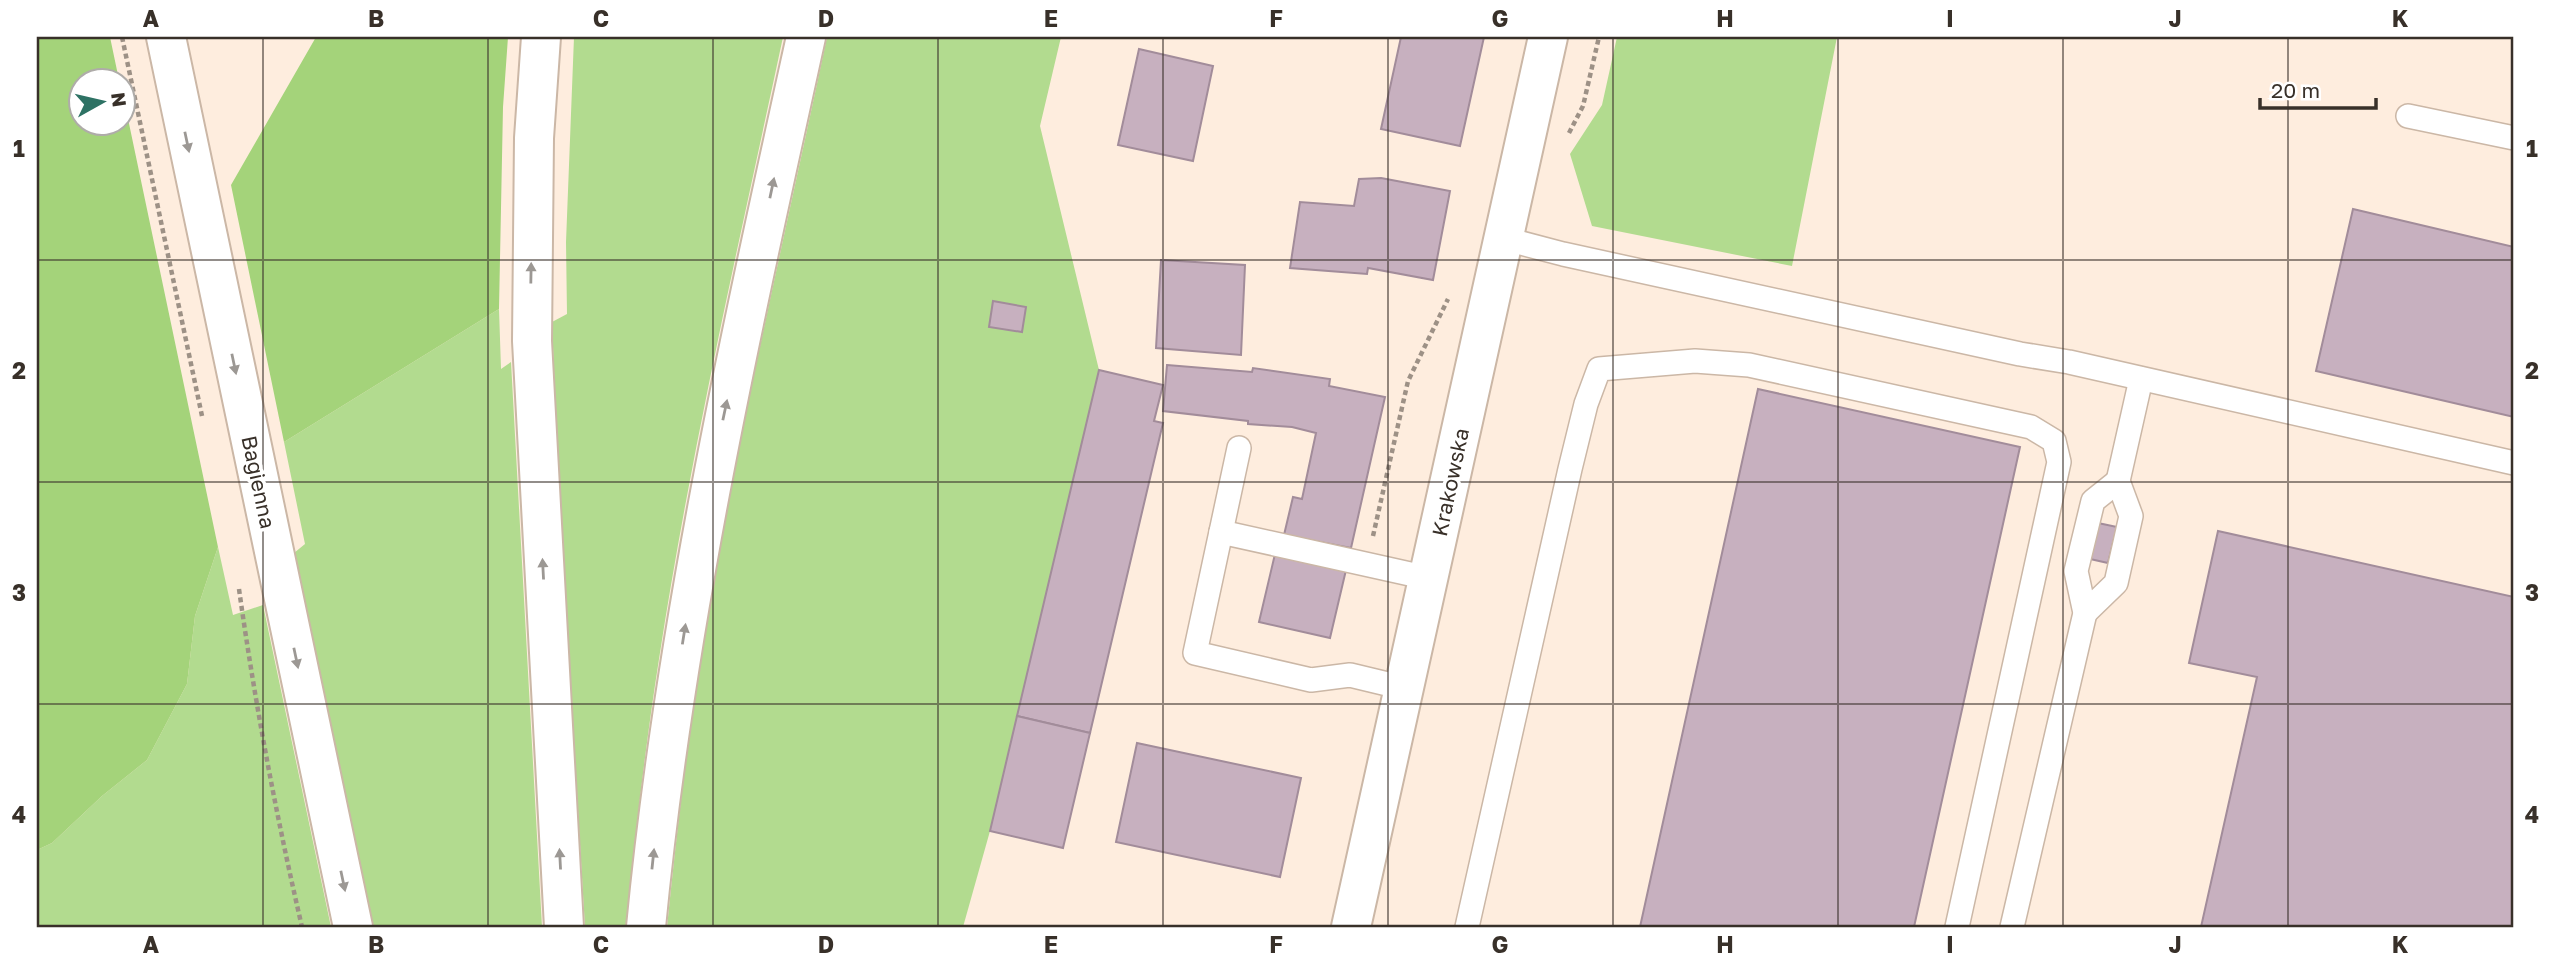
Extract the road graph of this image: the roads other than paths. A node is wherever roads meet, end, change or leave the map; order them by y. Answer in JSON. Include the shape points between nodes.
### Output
{"nodes":[{"id":1,"x":166,"y":37,"type":"edge"},
{"id":2,"x":541,"y":37,"type":"edge"},
{"id":3,"x":806,"y":37,"type":"edge"},
{"id":4,"x":1548,"y":37,"type":"edge"},
{"id":5,"x":2409,"y":116,"type":"dead end"},
{"id":6,"x":2514,"y":138,"type":"edge"},
{"id":7,"x":1502,"y":238,"type":"junction"},
{"id":8,"x":2141,"y":379,"type":"junction"},
{"id":9,"x":1239,"y":448,"type":"dead end"},
{"id":10,"x":2514,"y":463,"type":"edge"},
{"id":11,"x":2118,"y":481,"type":"junction"},
{"id":12,"x":1221,"y":532,"type":"junction"},
{"id":13,"x":1428,"y":578,"type":"junction"},
{"id":14,"x":2085,"y":613,"type":"junction"},
{"id":15,"x":1404,"y":688,"type":"junction"},
{"id":16,"x":353,"y":927,"type":"edge"},
{"id":17,"x":564,"y":927,"type":"edge"},
{"id":18,"x":646,"y":927,"type":"edge"},
{"id":19,"x":1351,"y":927,"type":"edge"},
{"id":20,"x":1467,"y":927,"type":"edge"},
{"id":21,"x":1957,"y":927,"type":"edge"},
{"id":22,"x":2012,"y":927,"type":"edge"}],
"edges":[{"from":1,"to":16,"type":"main road","name":"Bagienna","one_way":true},
{"from":17,"to":2,"type":"main road","one_way":true,"via":[[532,341],[534,151]]},
{"from":18,"to":3,"type":"main road","one_way":true,"via":[[673,707],[700,541]]},
{"from":4,"to":7,"type":"main road","name":"Krakowska"},
{"from":5,"to":6,"type":"lane"},
{"from":7,"to":8,"type":"lane"},
{"from":7,"to":13,"type":"main road","name":"Krakowska"},
{"from":8,"to":10,"type":"lane"},
{"from":8,"to":11,"type":"lane"},
{"from":9,"to":12,"type":"lane"},
{"from":11,"to":14,"type":"lane","via":[[2093,501],[2076,571]]},
{"from":11,"to":14,"type":"lane","via":[[2131,516],[2116,583]]},
{"from":12,"to":13,"type":"lane"},
{"from":12,"to":15,"type":"lane","via":[[1195,653],[1311,680],[1350,675]]},
{"from":13,"to":15,"type":"main road","name":"Krakowska"},
{"from":14,"to":22,"type":"lane"},
{"from":15,"to":19,"type":"main road","name":"Krakowska"},
{"from":20,"to":21,"type":"lane","via":[[1570,469],[1599,369],[1709,360],[2031,427],[2054,441],[2059,462]]}]}
